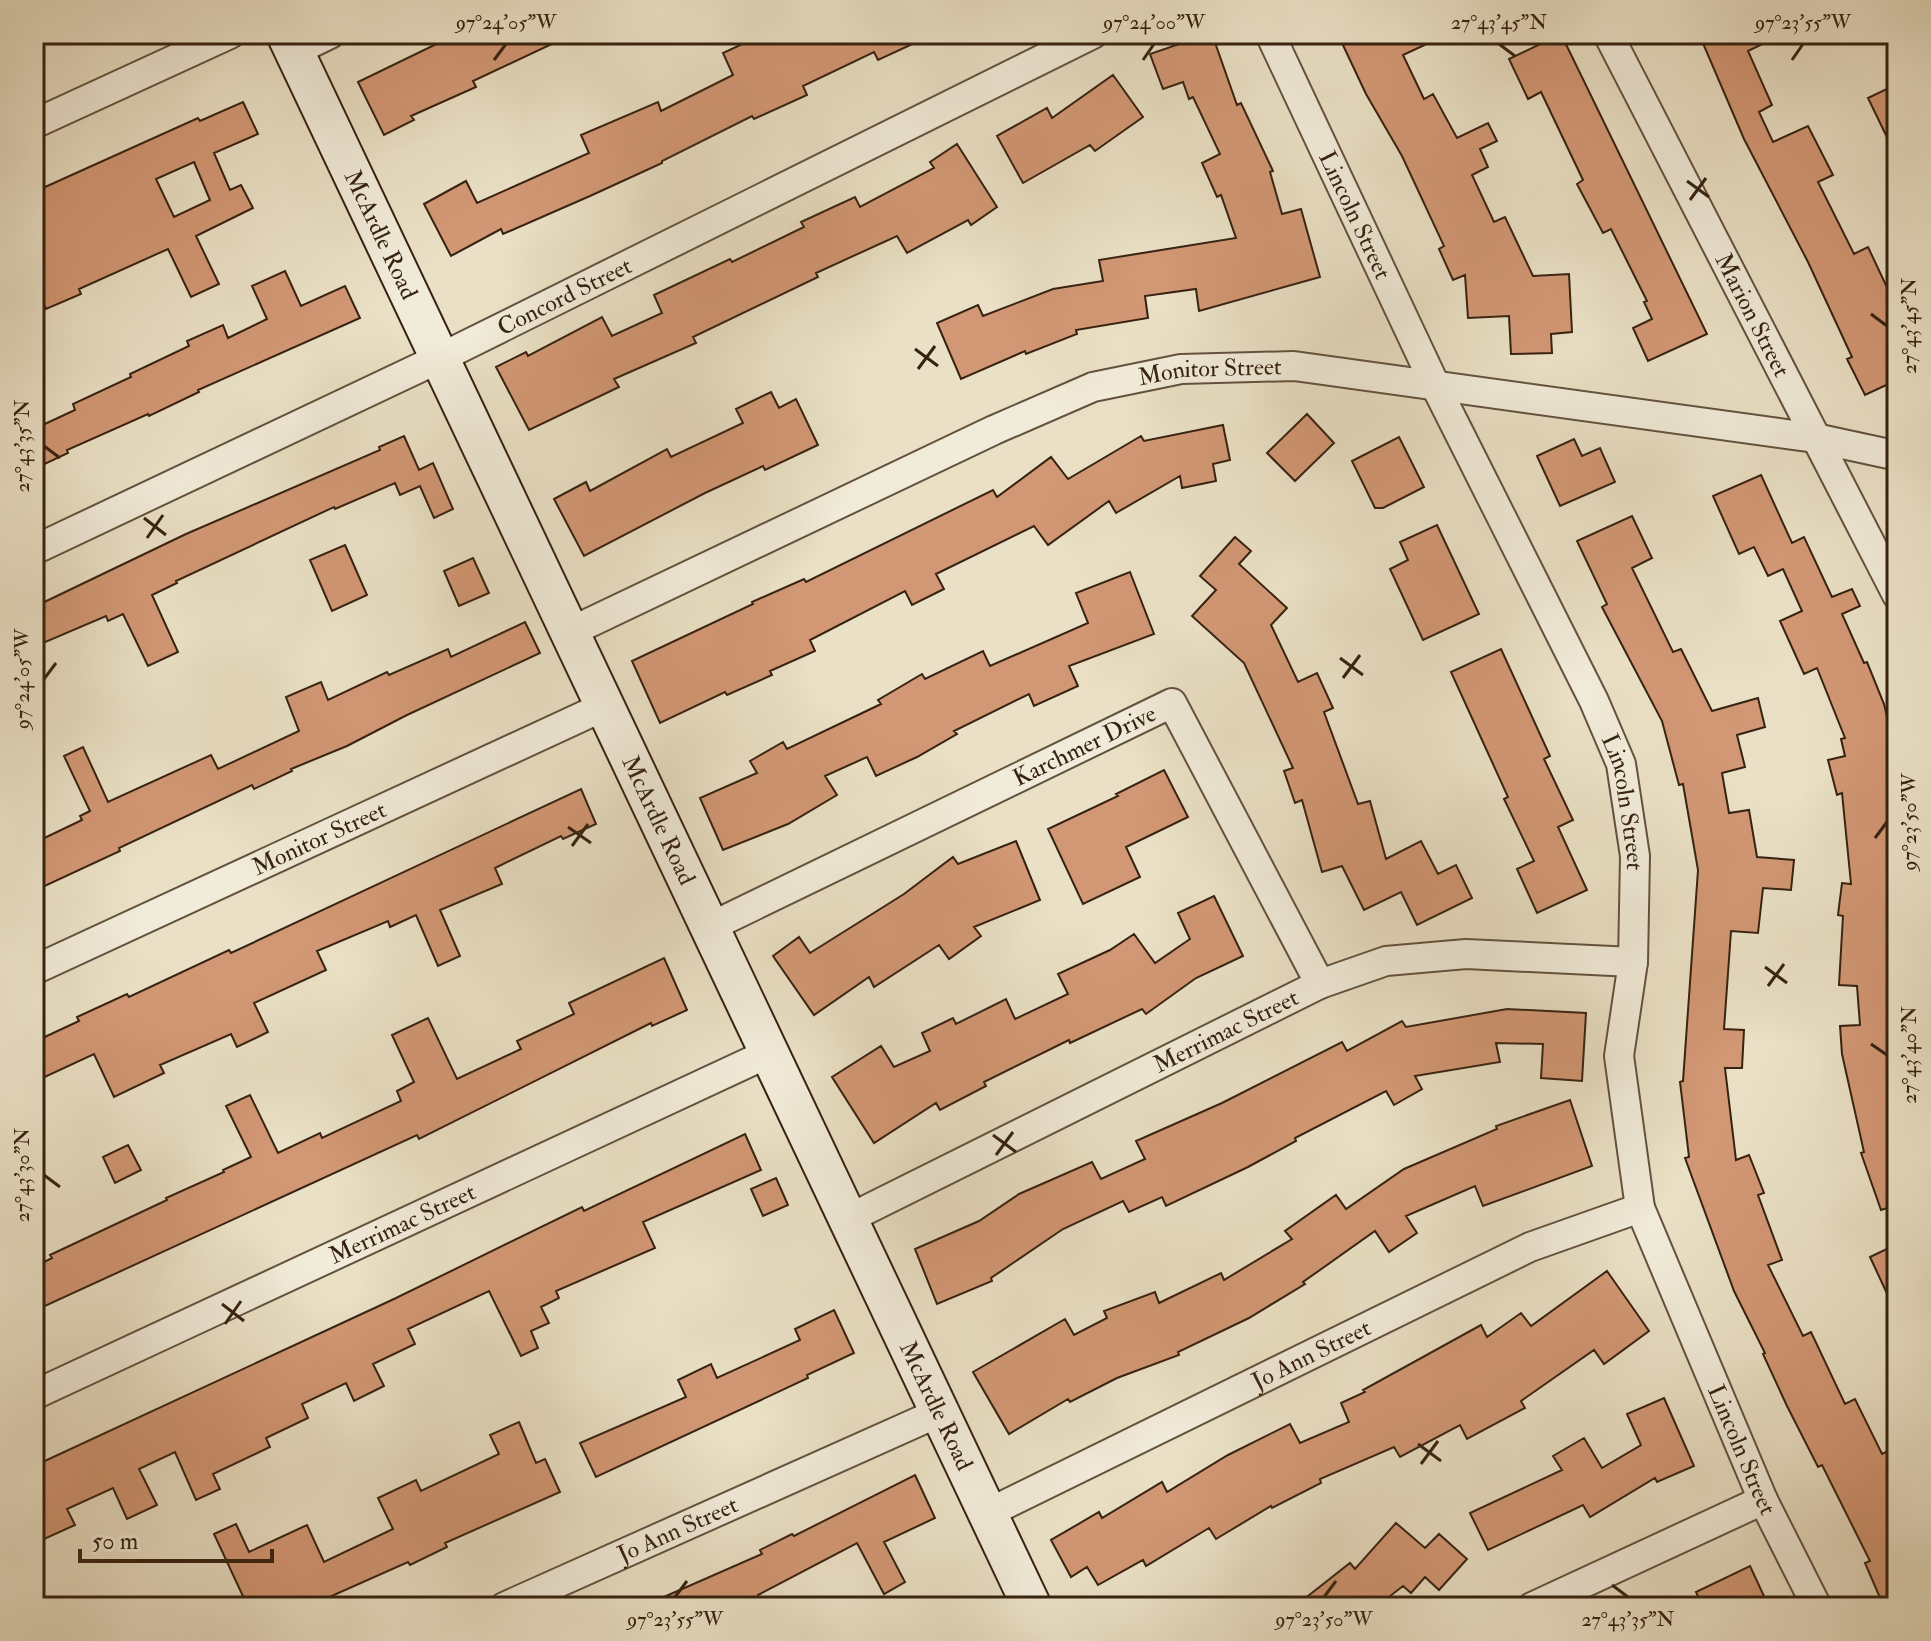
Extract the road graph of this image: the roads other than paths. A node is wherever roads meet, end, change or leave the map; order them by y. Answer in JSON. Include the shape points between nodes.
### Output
{"nodes":[{"id":1,"x":230,"y":34,"type":"edge"},
{"id":2,"x":330,"y":34,"type":"edge"},
{"id":3,"x":1093,"y":34,"type":"edge"},
{"id":4,"x":1270,"y":34,"type":"edge"},
{"id":5,"x":1608,"y":34,"type":"edge"},
{"id":6,"x":290,"y":43,"type":"edge"},
{"id":7,"x":34,"y":124,"type":"edge"},
{"id":8,"x":440,"y":358,"type":"junction"},
{"id":9,"x":1436,"y":387,"type":"junction"},
{"id":10,"x":1815,"y":438,"type":"junction"},
{"id":11,"x":1897,"y":453,"type":"edge"},
{"id":12,"x":34,"y":550,"type":"edge"},
{"id":13,"x":1897,"y":595,"type":"edge"},
{"id":14,"x":570,"y":632,"type":"junction"},
{"id":15,"x":605,"y":706,"type":"junction"},
{"id":16,"x":710,"y":927,"type":"junction"},
{"id":17,"x":1633,"y":962,"type":"junction"},
{"id":18,"x":34,"y":970,"type":"edge"},
{"id":19,"x":1320,"y":984,"type":"junction"},
{"id":20,"x":769,"y":1053,"type":"junction"},
{"id":21,"x":1640,"y":1208,"type":"junction"},
{"id":22,"x":848,"y":1219,"type":"junction"},
{"id":23,"x":34,"y":1395,"type":"edge"},
{"id":24,"x":940,"y":1412,"type":"junction"},
{"id":25,"x":1763,"y":1500,"type":"junction"},
{"id":26,"x":988,"y":1513,"type":"junction"},
{"id":27,"x":504,"y":1607,"type":"edge"},
{"id":28,"x":1032,"y":1607,"type":"edge"},
{"id":29,"x":1532,"y":1607,"type":"edge"},
{"id":30,"x":1817,"y":1607,"type":"edge"}],
"edges":[{"from":1,"to":7,"type":"street"},
{"from":2,"to":6,"type":"street"},
{"from":3,"to":8,"type":"street","name":"Concord Street"},
{"from":4,"to":9,"type":"street","name":"Lincoln Street"},
{"from":5,"to":10,"type":"street","name":"Marion Street"},
{"from":6,"to":8,"type":"main road","name":"McArdle Road"},
{"from":8,"to":12,"type":"street","name":"Concord Street"},
{"from":8,"to":14,"type":"main road","name":"McArdle Road"},
{"from":9,"to":10,"type":"street","name":"Monitor Street"},
{"from":9,"to":14,"type":"street","name":"Monitor Street","via":[[1294,366],[1181,369],[1093,387]]},
{"from":9,"to":17,"type":"street","name":"Lincoln Street","via":[[1621,764],[1635,856]]},
{"from":10,"to":11,"type":"street","name":"Monitor Street"},
{"from":10,"to":13,"type":"street","name":"Marion Street"},
{"from":14,"to":15,"type":"main road","name":"McArdle Road"},
{"from":15,"to":16,"type":"main road","name":"McArdle Road"},
{"from":15,"to":18,"type":"street","name":"Monitor Street"},
{"from":16,"to":19,"type":"street","name":"Karchmer Drive","via":[[1172,703]]},
{"from":16,"to":20,"type":"main road","name":"McArdle Road"},
{"from":17,"to":19,"type":"street","name":"Merrimac Street","via":[[1466,954],[1386,961]]},
{"from":17,"to":21,"type":"street","name":"Lincoln Street","via":[[1619,1056]]},
{"from":19,"to":22,"type":"street","name":"Merrimac Street"},
{"from":20,"to":22,"type":"main road","name":"McArdle Road"},
{"from":20,"to":23,"type":"street","name":"Merrimac Street"},
{"from":21,"to":25,"type":"street","name":"Lincoln Street"},
{"from":21,"to":26,"type":"street","name":"Jo Ann Street","via":[[1530,1247]]},
{"from":22,"to":24,"type":"main road","name":"McArdle Road"},
{"from":24,"to":26,"type":"main road","name":"McArdle Road"},
{"from":24,"to":27,"type":"street","name":"Jo Ann Street"},
{"from":25,"to":29,"type":"street"},
{"from":25,"to":30,"type":"street","name":"Lincoln Street"},
{"from":26,"to":28,"type":"main road","name":"McArdle Road"}]}
